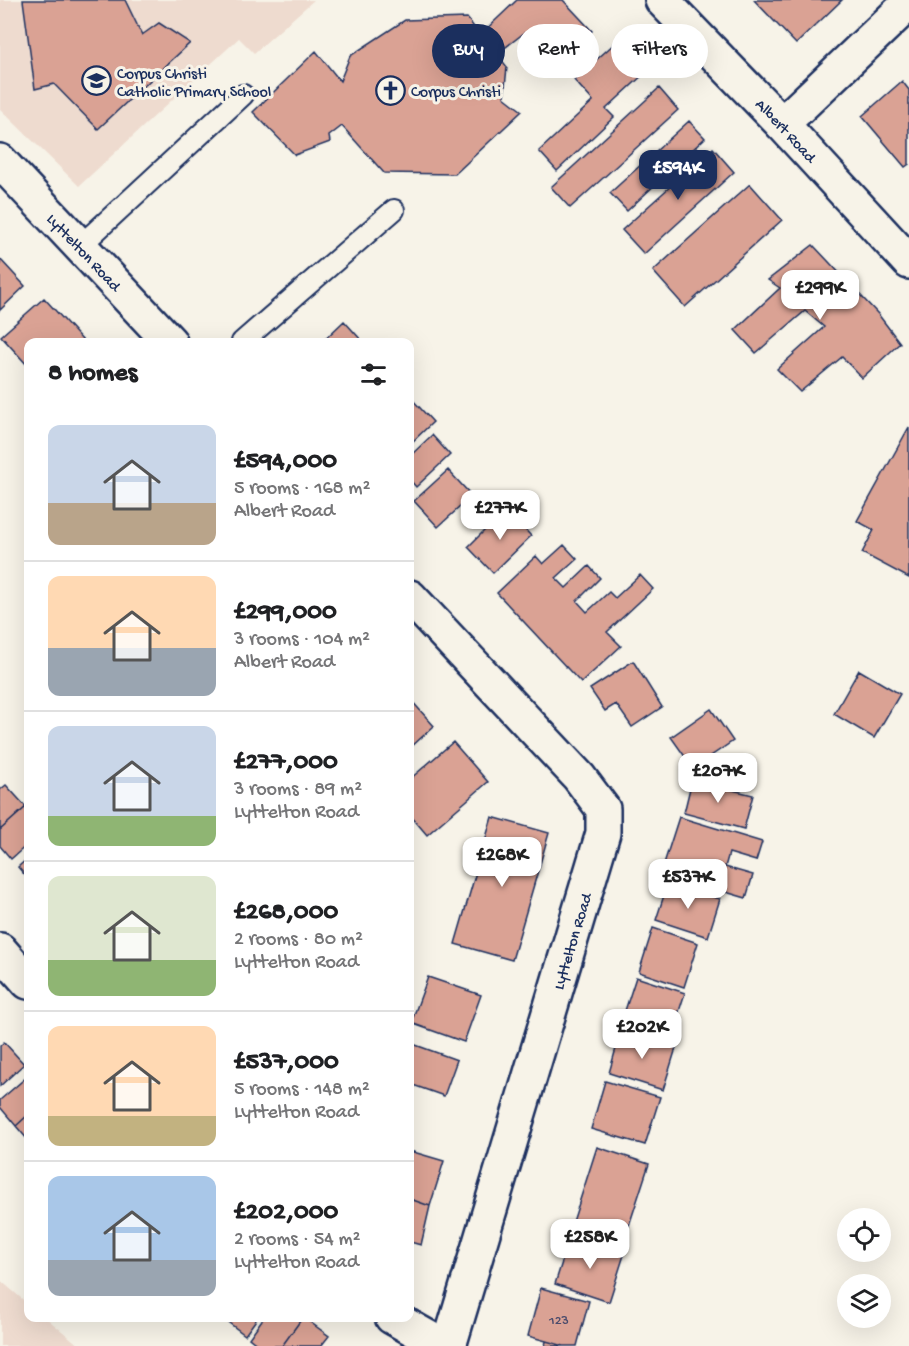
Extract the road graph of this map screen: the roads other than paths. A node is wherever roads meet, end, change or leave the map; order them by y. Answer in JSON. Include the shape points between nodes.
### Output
{"nodes":[{"id":1,"x":662,"y":0,"type":"edge"},
{"id":2,"x":909,"y":3,"type":"edge"},
{"id":3,"x":243,"y":95,"type":"dead end"},
{"id":4,"x":782,"y":124,"type":"junction"},
{"id":5,"x":0,"y":161,"type":"edge"},
{"id":6,"x":393,"y":210,"type":"dead end"},
{"id":7,"x":80,"y":246,"type":"junction"},
{"id":8,"x":909,"y":262,"type":"edge"},
{"id":9,"x":166,"y":338,"type":"edge"},
{"id":10,"x":247,"y":338,"type":"edge"},
{"id":11,"x":414,"y":601,"type":"edge"},
{"id":12,"x":0,"y":950,"type":"edge"},
{"id":13,"x":24,"y":977,"type":"edge"},
{"id":14,"x":401,"y":1322,"type":"edge"},
{"id":15,"x":443,"y":1346,"type":"edge"},
{"id":16,"x":449,"y":1346,"type":"edge"}],
"edges":[{"from":1,"to":4,"type":"street","name":"Albert Road"},
{"from":2,"to":4,"type":"street"},
{"from":3,"to":7,"type":"lane"},
{"from":4,"to":8,"type":"street","name":"Albert Road"},
{"from":5,"to":7,"type":"street","name":"Lyttelton Road"},
{"from":6,"to":10,"type":"lane"},
{"from":7,"to":9,"type":"street","name":"Lyttelton Road"},
{"from":11,"to":16,"type":"street","name":"Lyttelton Road","via":[[579,777],[603,809],[603,833]]},
{"from":12,"to":13,"type":"street"},
{"from":14,"to":15,"type":"street"}]}
